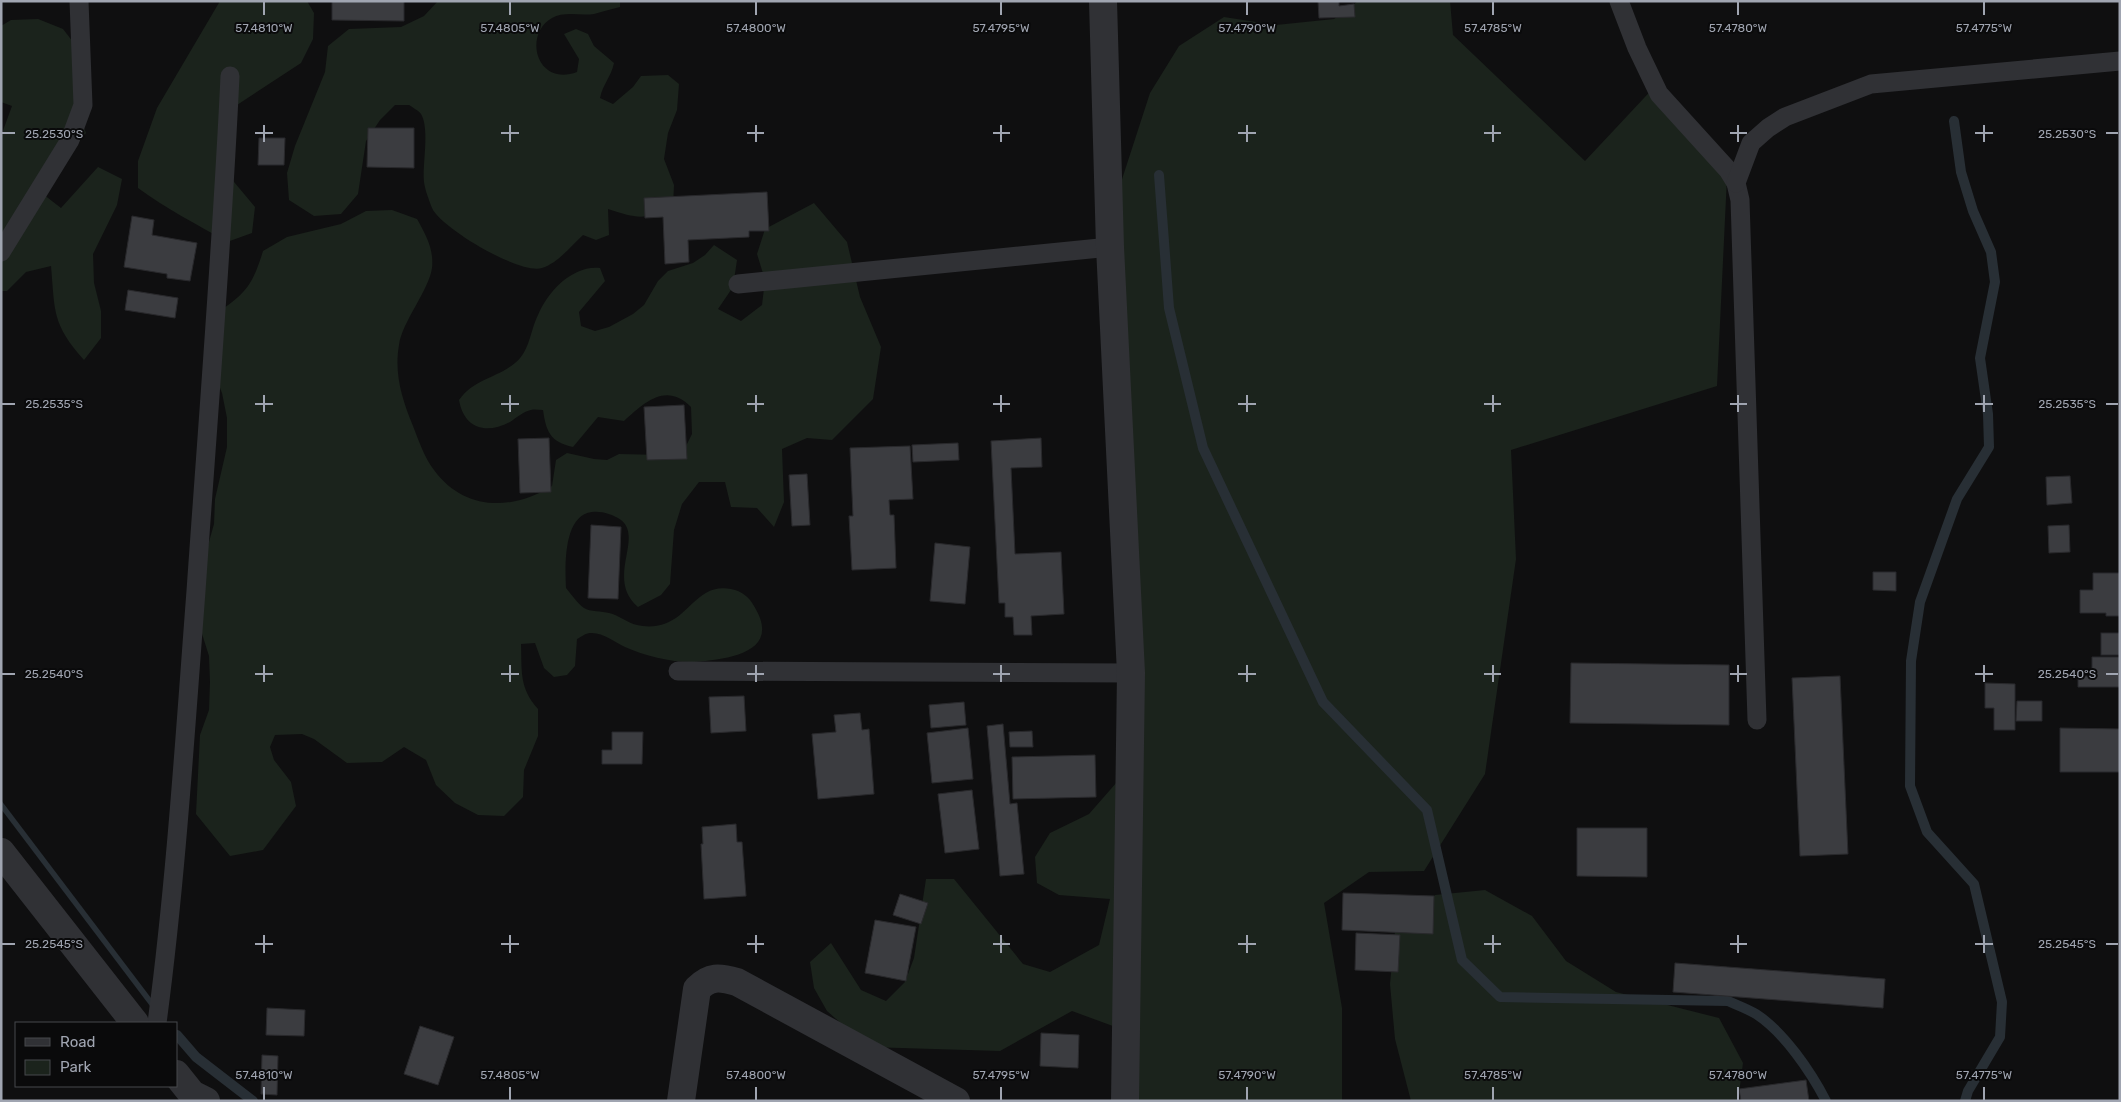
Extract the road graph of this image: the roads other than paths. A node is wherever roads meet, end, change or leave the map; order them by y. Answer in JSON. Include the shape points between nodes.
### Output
{"nodes":[{"id":1,"x":79,"y":1,"type":"edge"},
{"id":2,"x":1103,"y":1,"type":"edge"},
{"id":3,"x":1619,"y":1,"type":"edge"},
{"id":4,"x":2120,"y":62,"type":"edge"},
{"id":5,"x":230,"y":76,"type":"dead end"},
{"id":6,"x":1736,"y":182,"type":"junction"},
{"id":7,"x":1110,"y":247,"type":"junction"},
{"id":8,"x":1,"y":252,"type":"edge"},
{"id":9,"x":738,"y":284,"type":"dead end"},
{"id":10,"x":678,"y":671,"type":"dead end"},
{"id":11,"x":1132,"y":673,"type":"junction"},
{"id":12,"x":1757,"y":720,"type":"dead end"},
{"id":13,"x":1,"y":852,"type":"edge"},
{"id":14,"x":134,"y":1022,"type":"edge"},
{"id":15,"x":157,"y":1022,"type":"edge"},
{"id":16,"x":681,"y":1101,"type":"edge"},
{"id":17,"x":956,"y":1101,"type":"edge"},
{"id":18,"x":1126,"y":1101,"type":"edge"}],
"edges":[{"from":1,"to":8,"type":"lane","via":[[83,105],[70,140]]},
{"from":2,"to":7,"type":"street"},
{"from":3,"to":6,"type":"lane","via":[[1659,94]]},
{"from":4,"to":6,"type":"lane","via":[[1871,84],[1785,117],[1768,128],[1751,142]]},
{"from":5,"to":15,"type":"lane","via":[[225,186],[183,764]]},
{"from":6,"to":12,"type":"lane","via":[[1740,200]]},
{"from":7,"to":9,"type":"lane"},
{"from":7,"to":11,"type":"street"},
{"from":10,"to":11,"type":"lane"},
{"from":11,"to":18,"type":"street"},
{"from":13,"to":14,"type":"street"},
{"from":16,"to":17,"type":"street","via":[[697,989],[707,979],[720,977],[737,982]]}]}
